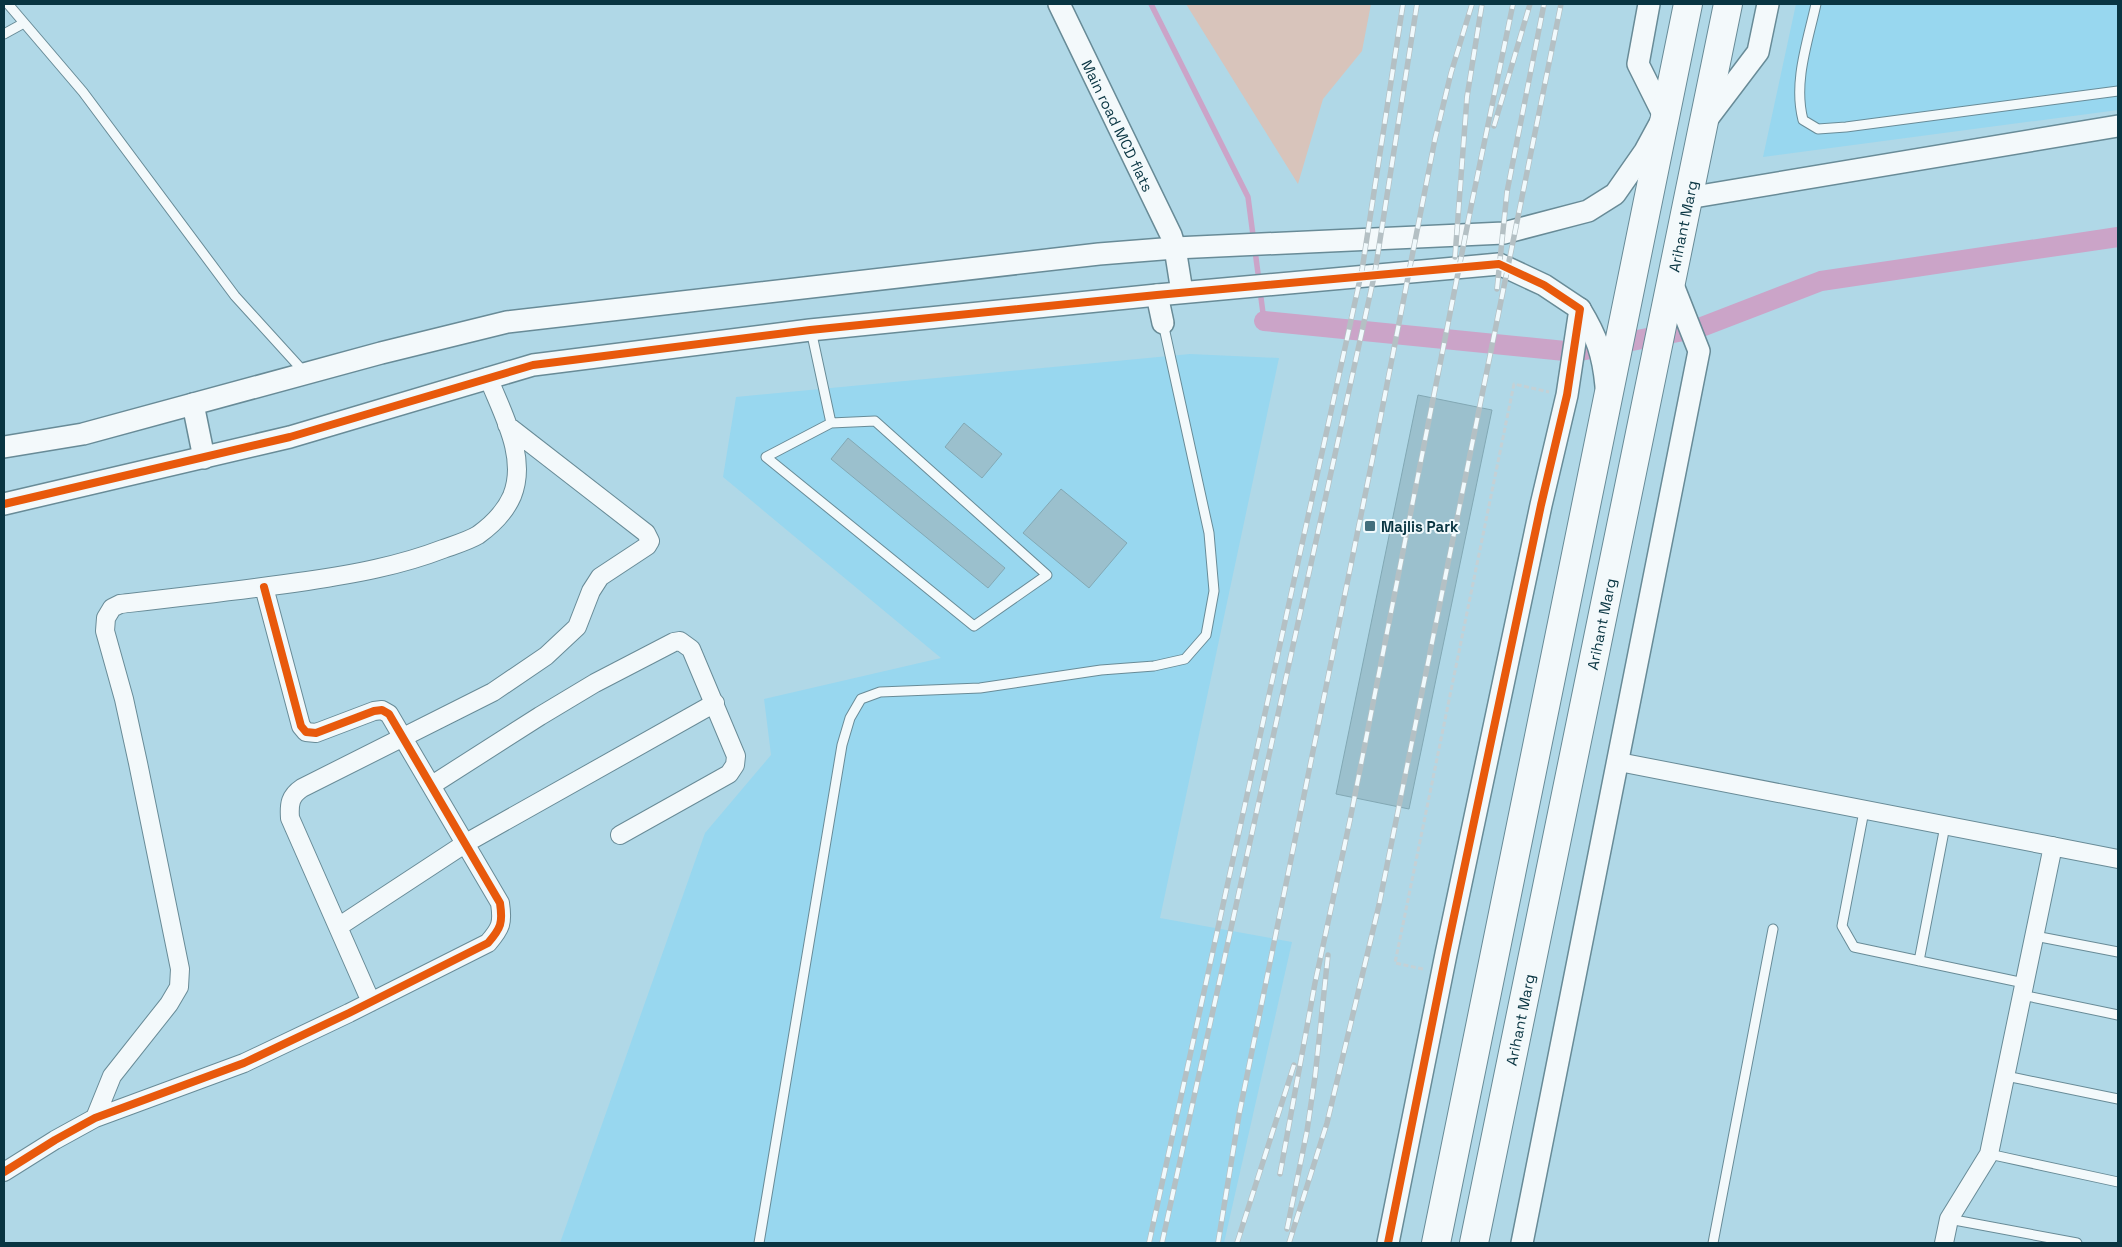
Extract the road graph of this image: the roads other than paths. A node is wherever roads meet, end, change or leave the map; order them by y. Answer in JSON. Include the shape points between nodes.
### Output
{"nodes":[{"id":1,"x":8,"y":4,"type":"edge"},
{"id":2,"x":1059,"y":4,"type":"edge"},
{"id":3,"x":1649,"y":4,"type":"edge"},
{"id":4,"x":1688,"y":4,"type":"edge"},
{"id":5,"x":1728,"y":4,"type":"edge"},
{"id":6,"x":1768,"y":4,"type":"edge"},
{"id":7,"x":1816,"y":4,"type":"edge"},
{"id":8,"x":24,"y":23,"type":"junction"},
{"id":9,"x":4,"y":34,"type":"edge"},
{"id":10,"x":2118,"y":91,"type":"edge"},
{"id":11,"x":1664,"y":116,"type":"junction"},
{"id":12,"x":1703,"y":125,"type":"junction"},
{"id":13,"x":2118,"y":126,"type":"edge"},
{"id":14,"x":1688,"y":198,"type":"junction"},
{"id":15,"x":1175,"y":248,"type":"junction"},
{"id":16,"x":1672,"y":287,"type":"junction"},
{"id":17,"x":1182,"y":292,"type":"junction"},
{"id":18,"x":1157,"y":294,"type":"junction"},
{"id":19,"x":1579,"y":319,"type":"junction"},
{"id":20,"x":1163,"y":323,"type":"joint"},
{"id":21,"x":810,"y":330,"type":"junction"},
{"id":22,"x":305,"y":373,"type":"junction"},
{"id":23,"x":488,"y":377,"type":"junction"},
{"id":24,"x":1610,"y":391,"type":"junction"},
{"id":25,"x":193,"y":404,"type":"junction"},
{"id":26,"x":831,"y":423,"type":"junction"},
{"id":27,"x":507,"y":425,"type":"junction"},
{"id":28,"x":4,"y":446,"type":"edge"},
{"id":29,"x":204,"y":458,"type":"junction"},
{"id":30,"x":4,"y":504,"type":"edge"},
{"id":31,"x":264,"y":587,"type":"junction"},
{"id":32,"x":715,"y":703,"type":"junction"},
{"id":33,"x":404,"y":738,"type":"junction"},
{"id":34,"x":1619,"y":762,"type":"junction"},
{"id":35,"x":432,"y":785,"type":"junction"},
{"id":36,"x":1864,"y":811,"type":"junction"},
{"id":37,"x":1945,"y":826,"type":"junction"},
{"id":38,"x":620,"y":834,"type":"dead end"},
{"id":39,"x":466,"y":843,"type":"junction"},
{"id":40,"x":2053,"y":846,"type":"junction"},
{"id":41,"x":2118,"y":859,"type":"edge"},
{"id":42,"x":338,"y":926,"type":"junction"},
{"id":43,"x":1773,"y":930,"type":"dead end"},
{"id":44,"x":2035,"y":936,"type":"junction"},
{"id":45,"x":2118,"y":952,"type":"edge"},
{"id":46,"x":1919,"y":961,"type":"junction"},
{"id":47,"x":2023,"y":989,"type":"junction"},
{"id":48,"x":371,"y":1002,"type":"junction"},
{"id":49,"x":2118,"y":1015,"type":"edge"},
{"id":50,"x":1475,"y":1055,"type":"junction"},
{"id":51,"x":1510,"y":1061,"type":"junction"},
{"id":52,"x":2006,"y":1076,"type":"junction"},
{"id":53,"x":2118,"y":1098,"type":"edge"},
{"id":54,"x":95,"y":1118,"type":"junction"},
{"id":55,"x":1989,"y":1154,"type":"junction"},
{"id":56,"x":4,"y":1172,"type":"edge"},
{"id":57,"x":2118,"y":1182,"type":"edge"},
{"id":58,"x":1949,"y":1219,"type":"junction"},
{"id":59,"x":2064,"y":1242,"type":"edge"},
{"id":60,"x":759,"y":1243,"type":"edge"},
{"id":61,"x":1388,"y":1243,"type":"edge"},
{"id":62,"x":1436,"y":1243,"type":"edge"},
{"id":63,"x":1474,"y":1243,"type":"edge"},
{"id":64,"x":1522,"y":1243,"type":"edge"},
{"id":65,"x":1713,"y":1243,"type":"edge"},
{"id":66,"x":1944,"y":1243,"type":"edge"},
{"id":67,"x":2078,"y":1243,"type":"edge"}],
"edges":[{"from":1,"to":8,"type":"lane"},
{"from":2,"to":15,"type":"street","name":"Main road MCD flats"},
{"from":3,"to":11,"type":"street","via":[[1638,64]]},
{"from":4,"to":11,"type":"main road"},
{"from":5,"to":12,"type":"main road","name":"Arihant Marg"},
{"from":6,"to":12,"type":"street","via":[[1758,52]]},
{"from":7,"to":10,"type":"lane","via":[[1798,104],[1803,120],[1818,129]]},
{"from":8,"to":9,"type":"lane"},
{"from":8,"to":22,"type":"lane","via":[[83,92],[234,296]]},
{"from":11,"to":15,"type":"street","via":[[1645,151],[1614,194],[1588,211],[1504,233]]},
{"from":11,"to":24,"type":"main road"},
{"from":12,"to":14,"type":"main road","name":"Arihant Marg"},
{"from":13,"to":14,"type":"street"},
{"from":14,"to":16,"type":"main road","name":"Arihant Marg"},
{"from":15,"to":17,"type":"street","name":"Main road MCD flats"},
{"from":15,"to":22,"type":"street","via":[[508,322]]},
{"from":16,"to":34,"type":"street","via":[[1699,352]]},
{"from":16,"to":51,"type":"main road","name":"Arihant Marg"},
{"from":17,"to":18,"type":"street"},
{"from":17,"to":19,"type":"street","via":[[1498,264],[1544,285]]},
{"from":18,"to":20,"type":"street"},
{"from":18,"to":21,"type":"street"},
{"from":19,"to":24,"type":"street","via":[[1596,335]]},
{"from":19,"to":61,"type":"street","via":[[1567,395],[1539,514]]},
{"from":20,"to":60,"type":"lane","via":[[1209,533],[1214,591],[1206,635],[1185,658],[1154,666],[1100,670],[980,688],[880,692],[861,699],[850,718],[842,745]]},
{"from":21,"to":23,"type":"street","via":[[533,364]]},
{"from":21,"to":26,"type":"lane"},
{"from":22,"to":25,"type":"street"},
{"from":23,"to":27,"type":"street"},
{"from":23,"to":29,"type":"street","via":[[290,438]]},
{"from":24,"to":50,"type":"main road"},
{"from":25,"to":28,"type":"street","via":[[83,434]]},
{"from":25,"to":29,"type":"street"},
{"from":26,"to":26,"type":"lane","via":[[876,421],[1047,575],[974,626],[766,457]]},
{"from":27,"to":31,"type":"street","via":[[518,459],[513,495],[502,515],[477,536],[421,558],[362,572]]},
{"from":27,"to":33,"type":"street","via":[[646,533],[650,541],[648,546],[600,577],[576,627],[546,656],[493,692]]},
{"from":29,"to":30,"type":"street"},
{"from":31,"to":33,"type":"street","via":[[301,726],[306,732],[316,733],[382,710],[390,714]]},
{"from":31,"to":54,"type":"street","via":[[120,604],[112,608],[106,618],[105,631],[136,753],[180,969],[179,987],[112,1076]]},
{"from":32,"to":35,"type":"street","via":[[691,649],[680,641],[674,642],[540,716]]},
{"from":32,"to":38,"type":"street","via":[[736,756],[730,774]]},
{"from":32,"to":39,"type":"street"},
{"from":33,"to":35,"type":"street"},
{"from":33,"to":42,"type":"street","via":[[302,788],[294,793],[289,804],[290,818]]},
{"from":34,"to":36,"type":"street"},
{"from":34,"to":64,"type":"street"},
{"from":35,"to":39,"type":"street"},
{"from":36,"to":37,"type":"street"},
{"from":36,"to":46,"type":"lane","via":[[1842,926],[1854,947]]},
{"from":37,"to":40,"type":"street"},
{"from":37,"to":46,"type":"lane"},
{"from":39,"to":42,"type":"street"},
{"from":39,"to":48,"type":"street","via":[[500,903],[502,917],[499,930],[488,943]]},
{"from":40,"to":41,"type":"street"},
{"from":40,"to":44,"type":"street"},
{"from":42,"to":48,"type":"street"},
{"from":43,"to":65,"type":"lane"},
{"from":44,"to":45,"type":"lane"},
{"from":44,"to":47,"type":"street"},
{"from":46,"to":47,"type":"lane"},
{"from":47,"to":49,"type":"lane"},
{"from":47,"to":52,"type":"street"},
{"from":48,"to":54,"type":"street","via":[[244,1063]]},
{"from":50,"to":51,"type":"main road"},
{"from":50,"to":62,"type":"main road"},
{"from":51,"to":63,"type":"main road","name":"Arihant Marg"},
{"from":52,"to":53,"type":"lane"},
{"from":52,"to":55,"type":"street"},
{"from":54,"to":56,"type":"street"},
{"from":55,"to":57,"type":"lane"},
{"from":55,"to":58,"type":"street"},
{"from":58,"to":59,"type":"lane"},
{"from":58,"to":66,"type":"street"},
{"from":59,"to":67,"type":"lane"}]}
